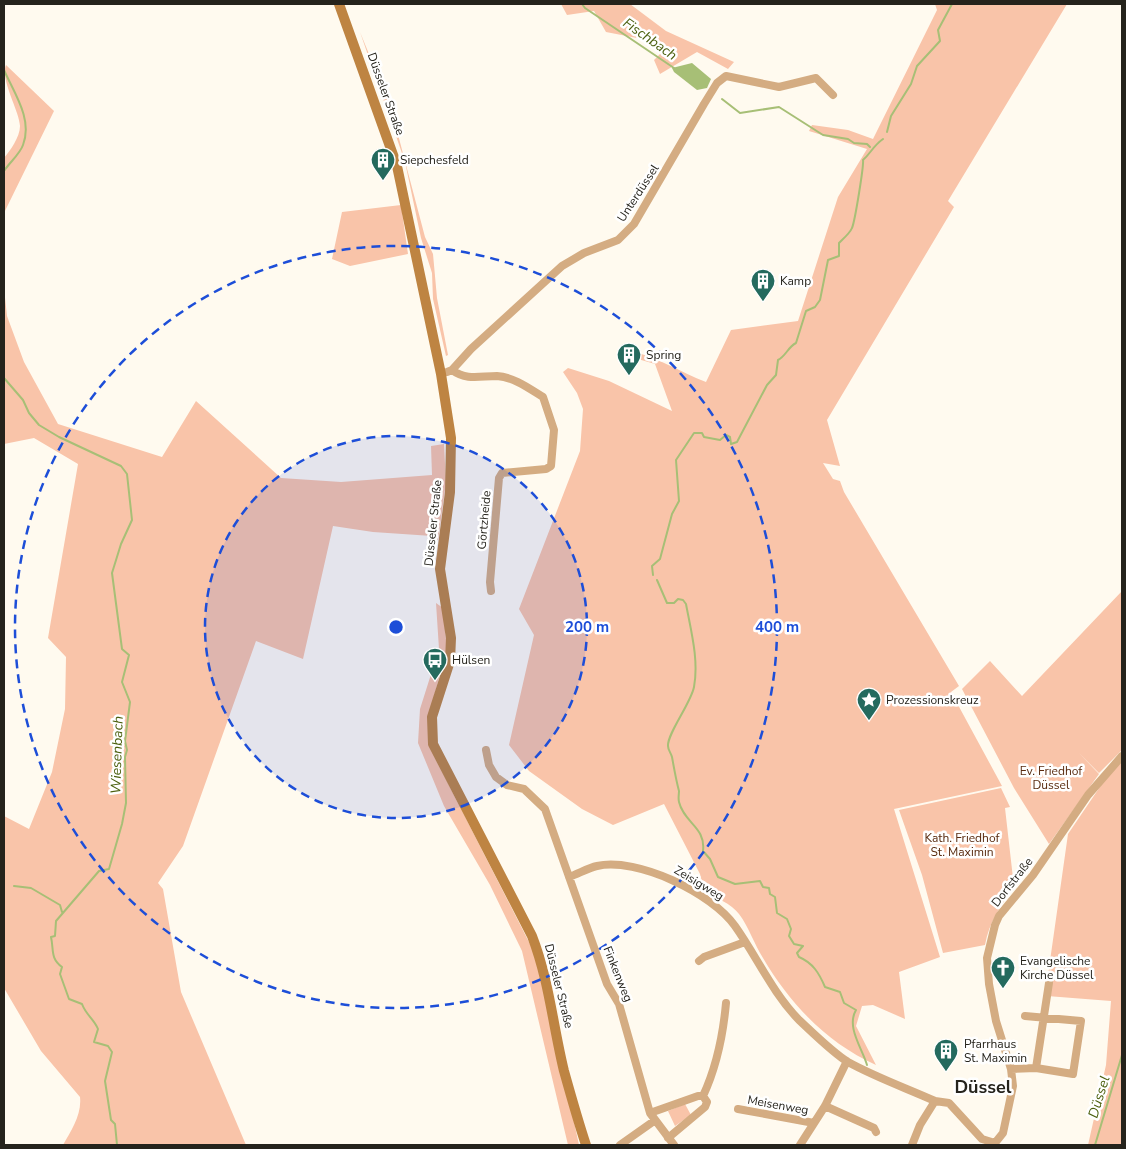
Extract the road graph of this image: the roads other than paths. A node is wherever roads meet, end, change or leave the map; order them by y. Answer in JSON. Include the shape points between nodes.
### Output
{"nodes":[{"id":1,"x":339,"y":4,"type":"edge"},
{"id":2,"x":833,"y":96,"type":"dead end"},
{"id":3,"x":452,"y":370,"type":"junction"},
{"id":4,"x":441,"y":374,"type":"junction"},
{"id":5,"x":491,"y":591,"type":"dead end"},
{"id":6,"x":486,"y":750,"type":"dead end"},
{"id":7,"x":1122,"y":756,"type":"edge"},
{"id":8,"x":569,"y":877,"type":"junction"},
{"id":9,"x":745,"y":942,"type":"junction"},
{"id":10,"x":699,"y":962,"type":"dead end"},
{"id":11,"x":1049,"y":983,"type":"dead end"},
{"id":12,"x":726,"y":1003,"type":"dead end"},
{"id":13,"x":1025,"y":1016,"type":"dead end"},
{"id":14,"x":1044,"y":1018,"type":"junction"},
{"id":15,"x":847,"y":1061,"type":"junction"},
{"id":16,"x":1036,"y":1068,"type":"junction"},
{"id":17,"x":1011,"y":1069,"type":"junction"},
{"id":18,"x":703,"y":1096,"type":"junction"},
{"id":19,"x":935,"y":1101,"type":"junction"},
{"id":20,"x":825,"y":1106,"type":"junction"},
{"id":21,"x":738,"y":1109,"type":"dead end"},
{"id":22,"x":652,"y":1117,"type":"junction"},
{"id":23,"x":814,"y":1123,"type":"junction"},
{"id":24,"x":876,"y":1132,"type":"dead end"},
{"id":25,"x":668,"y":1138,"type":"junction"},
{"id":26,"x":996,"y":1144,"type":"edge"},
{"id":27,"x":586,"y":1145,"type":"edge"},
{"id":28,"x":620,"y":1145,"type":"edge"},
{"id":29,"x":674,"y":1145,"type":"edge"},
{"id":30,"x":800,"y":1145,"type":"edge"},
{"id":31,"x":912,"y":1145,"type":"edge"}],
"edges":[{"from":1,"to":4,"type":"main road","name":"Düsseler Straße","via":[[398,166]]},
{"from":2,"to":3,"type":"street","name":"Unterdüssel","via":[[816,78],[779,87],[726,76],[708,97],[634,224],[618,240],[584,253],[562,266]]},
{"from":3,"to":4,"type":"street"},
{"from":3,"to":5,"type":"street","name":"Görtzheide","via":[[470,378],[498,376],[519,382],[543,398],[554,430],[551,466],[502,473],[499,478]]},
{"from":4,"to":27,"type":"main road","name":"Düsseler Straße","via":[[451,462],[440,570],[451,638],[448,671],[432,717],[433,744],[539,952],[564,1070]]},
{"from":6,"to":8,"type":"street","name":"Finkenweg","via":[[488,765],[496,777],[507,785],[524,789],[542,804]]},
{"from":7,"to":17,"type":"street","name":"Dorfstraße","via":[[1088,795],[1050,852],[999,916],[989,943],[987,958],[992,1002]]},
{"from":8,"to":9,"type":"street","name":"Zeisigweg","via":[[598,866],[621,866],[665,876],[719,908]]},
{"from":8,"to":22,"type":"street","name":"Finkenweg","via":[[607,984],[619,1004]]},
{"from":9,"to":10,"type":"street","via":[[704,957]]},
{"from":9,"to":15,"type":"street","name":"Zeisigweg","via":[[765,976],[799,1020]]},
{"from":11,"to":14,"type":"street"},
{"from":12,"to":18,"type":"street","via":[[723,1039]]},
{"from":13,"to":14,"type":"street"},
{"from":14,"to":16,"type":"street"},
{"from":14,"to":16,"type":"street","via":[[1081,1021],[1073,1074]]},
{"from":15,"to":19,"type":"street","name":"Dorfstraße"},
{"from":15,"to":20,"type":"street"},
{"from":16,"to":17,"type":"street"},
{"from":17,"to":26,"type":"street","name":"Dorfstraße","via":[[1010,1110]]},
{"from":18,"to":22,"type":"street"},
{"from":18,"to":25,"type":"street","via":[[707,1102],[705,1107]]},
{"from":19,"to":26,"type":"street","name":"Dorfstraße","via":[[949,1103],[982,1139]]},
{"from":19,"to":31,"type":"street"},
{"from":20,"to":23,"type":"street"},
{"from":20,"to":24,"type":"street","via":[[874,1128]]},
{"from":21,"to":23,"type":"street","name":"Meisenweg"},
{"from":22,"to":25,"type":"street","name":"Finkenweg"},
{"from":22,"to":28,"type":"street"},
{"from":23,"to":30,"type":"street"},
{"from":25,"to":29,"type":"street","name":"Finkenweg"}]}
